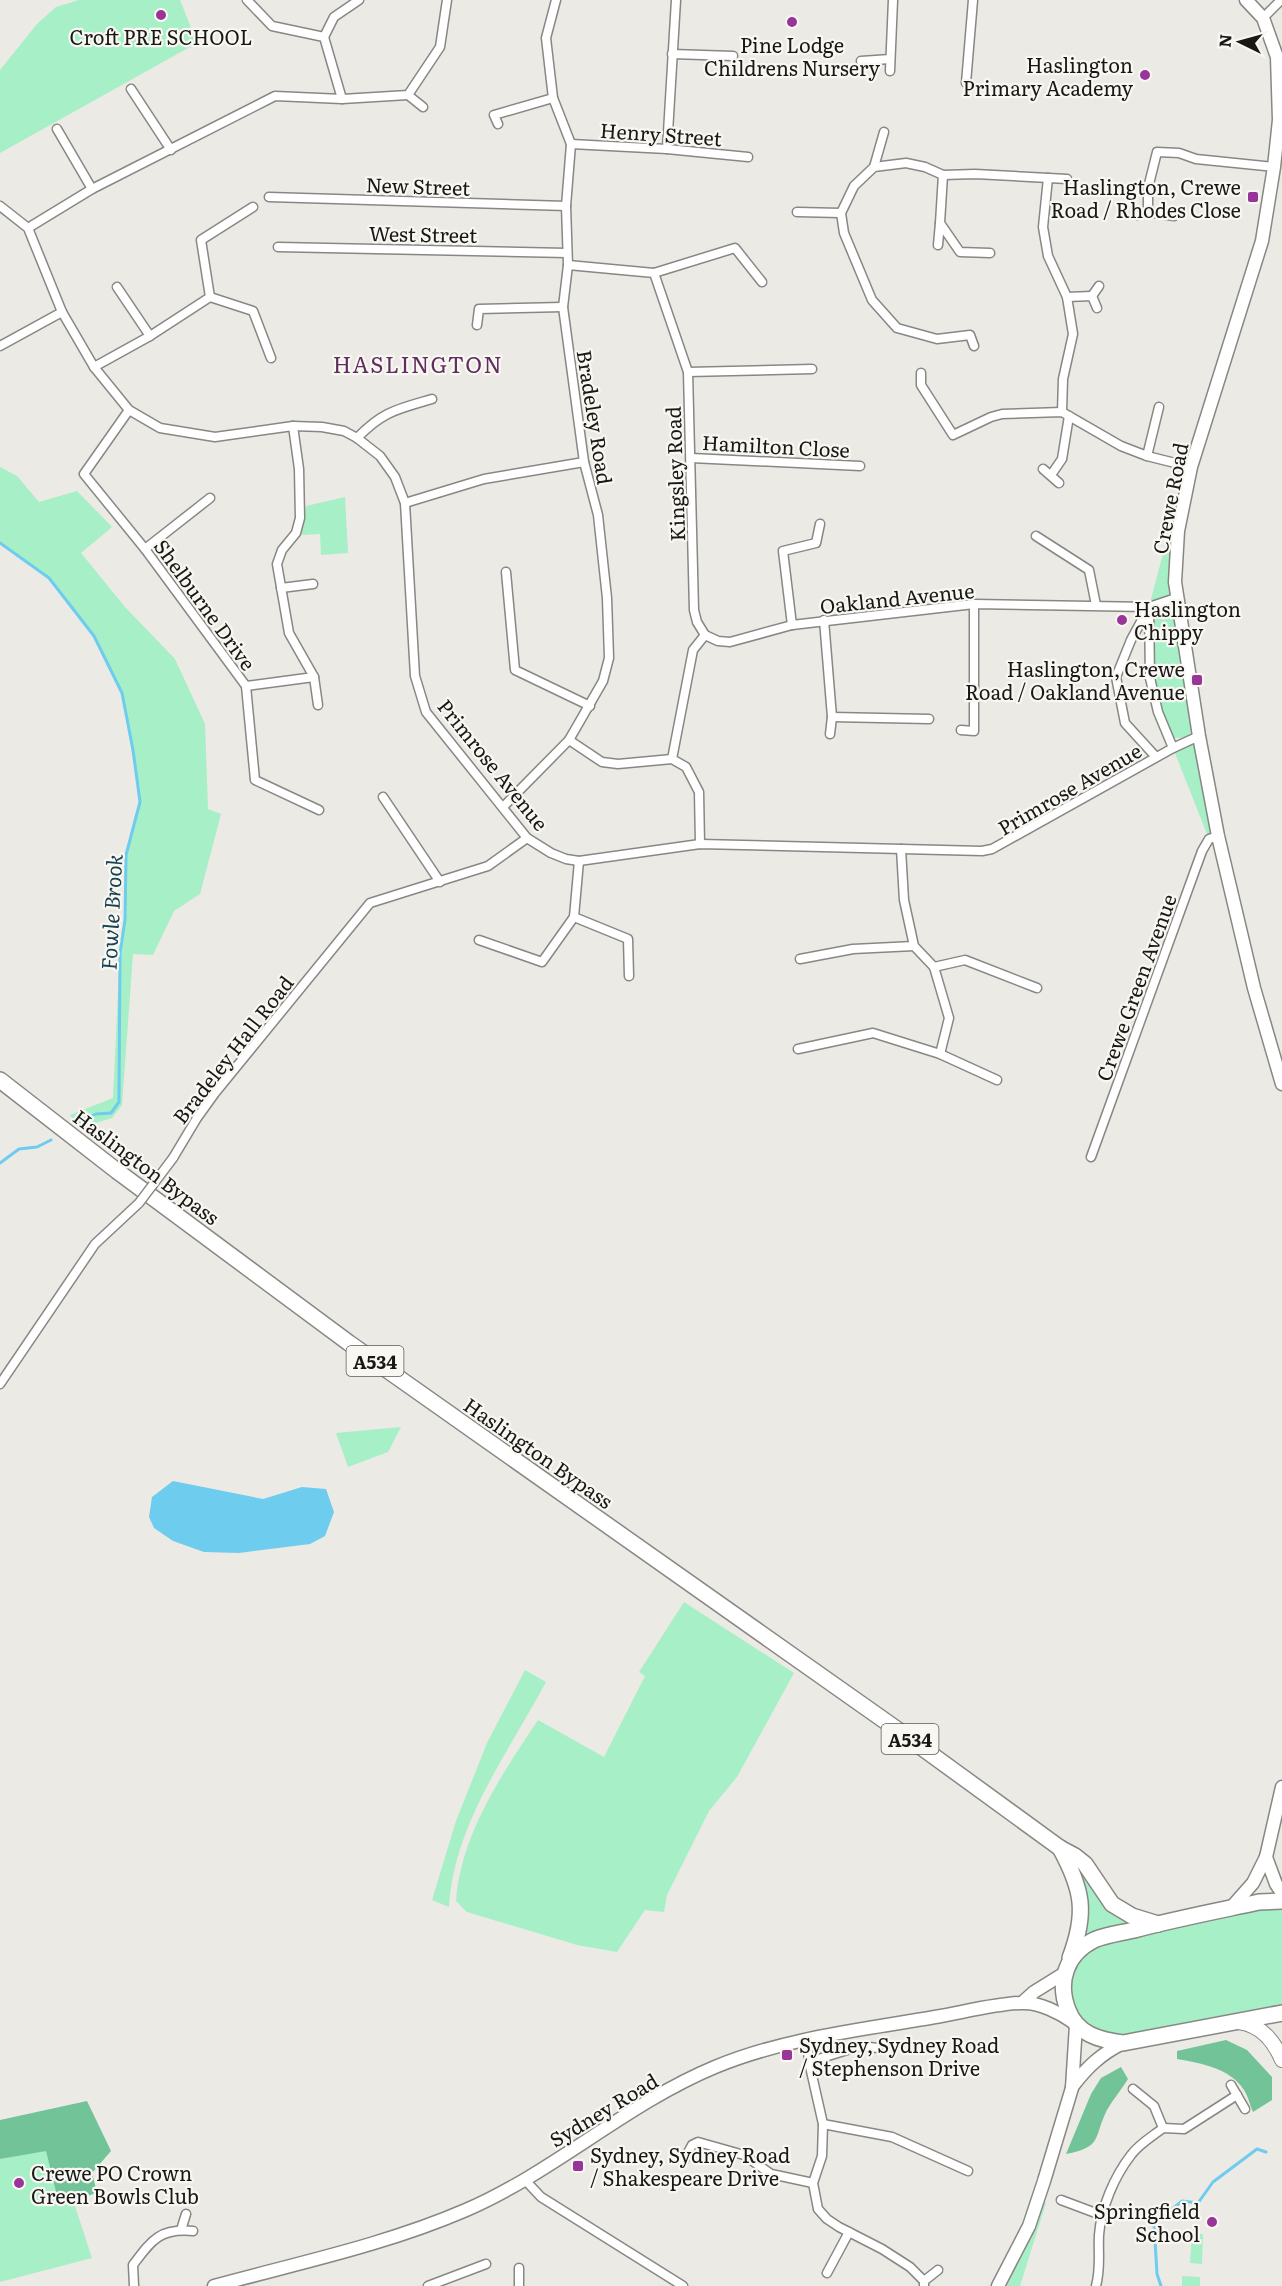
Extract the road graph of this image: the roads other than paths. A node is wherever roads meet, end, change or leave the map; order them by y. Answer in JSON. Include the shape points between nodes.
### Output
{"nodes":[{"id":1,"x":247,"y":0,"type":"edge"},
{"id":2,"x":359,"y":0,"type":"edge"},
{"id":3,"x":447,"y":0,"type":"edge"},
{"id":4,"x":556,"y":0,"type":"edge"},
{"id":5,"x":676,"y":0,"type":"edge"},
{"id":6,"x":893,"y":0,"type":"edge"},
{"id":7,"x":973,"y":0,"type":"edge"},
{"id":8,"x":1246,"y":0,"type":"edge"},
{"id":9,"x":1281,"y":0,"type":"edge"},
{"id":10,"x":1263,"y":18,"type":"junction"},
{"id":11,"x":324,"y":37,"type":"junction"},
{"id":12,"x":672,"y":54,"type":"junction"},
{"id":13,"x":733,"y":56,"type":"dead end"},
{"id":14,"x":890,"y":59,"type":"junction"},
{"id":15,"x":1279,"y":59,"type":"edge"},
{"id":16,"x":861,"y":61,"type":"dead end"},
{"id":17,"x":890,"y":71,"type":"dead end"},
{"id":18,"x":966,"y":83,"type":"dead end"},
{"id":19,"x":131,"y":89,"type":"dead end"},
{"id":20,"x":408,"y":95,"type":"junction"},
{"id":21,"x":553,"y":98,"type":"junction"},
{"id":22,"x":342,"y":99,"type":"junction"},
{"id":23,"x":423,"y":107,"type":"dead end"},
{"id":24,"x":498,"y":124,"type":"dead end"},
{"id":25,"x":57,"y":129,"type":"dead end"},
{"id":26,"x":884,"y":132,"type":"dead end"},
{"id":27,"x":571,"y":144,"type":"junction"},
{"id":28,"x":667,"y":149,"type":"junction"},
{"id":29,"x":171,"y":150,"type":"junction"},
{"id":30,"x":748,"y":157,"type":"dead end"},
{"id":31,"x":874,"y":167,"type":"junction"},
{"id":32,"x":1274,"y":167,"type":"junction"},
{"id":33,"x":944,"y":175,"type":"junction"},
{"id":34,"x":1048,"y":178,"type":"junction"},
{"id":35,"x":1067,"y":179,"type":"dead end"},
{"id":36,"x":92,"y":189,"type":"junction"},
{"id":37,"x":269,"y":197,"type":"dead end"},
{"id":38,"x":0,"y":206,"type":"edge"},
{"id":39,"x":566,"y":206,"type":"junction"},
{"id":40,"x":253,"y":207,"type":"dead end"},
{"id":41,"x":797,"y":212,"type":"dead end"},
{"id":42,"x":1148,"y":212,"type":"junction"},
{"id":43,"x":842,"y":213,"type":"junction"},
{"id":44,"x":1137,"y":215,"type":"dead end"},
{"id":45,"x":1174,"y":216,"type":"dead end"},
{"id":46,"x":940,"y":223,"type":"junction"},
{"id":47,"x":28,"y":228,"type":"junction"},
{"id":48,"x":938,"y":245,"type":"dead end"},
{"id":49,"x":278,"y":247,"type":"dead end"},
{"id":50,"x":567,"y":253,"type":"junction"},
{"id":51,"x":990,"y":253,"type":"dead end"},
{"id":52,"x":567,"y":265,"type":"junction"},
{"id":53,"x":654,"y":273,"type":"junction"},
{"id":54,"x":762,"y":282,"type":"dead end"},
{"id":55,"x":1098,"y":286,"type":"dead end"},
{"id":56,"x":117,"y":287,"type":"dead end"},
{"id":57,"x":1092,"y":296,"type":"junction"},
{"id":58,"x":210,"y":297,"type":"junction"},
{"id":59,"x":1067,"y":297,"type":"junction"},
{"id":60,"x":562,"y":307,"type":"junction"},
{"id":61,"x":1097,"y":308,"type":"dead end"},
{"id":62,"x":62,"y":312,"type":"junction"},
{"id":63,"x":477,"y":325,"type":"dead end"},
{"id":64,"x":975,"y":326,"type":"dead end"},
{"id":65,"x":970,"y":335,"type":"junction"},
{"id":66,"x":150,"y":336,"type":"junction"},
{"id":67,"x":0,"y":346,"type":"edge"},
{"id":68,"x":974,"y":346,"type":"dead end"},
{"id":69,"x":271,"y":357,"type":"dead end"},
{"id":70,"x":94,"y":367,"type":"junction"},
{"id":71,"x":812,"y":369,"type":"dead end"},
{"id":72,"x":688,"y":372,"type":"junction"},
{"id":73,"x":921,"y":373,"type":"dead end"},
{"id":74,"x":432,"y":399,"type":"dead end"},
{"id":75,"x":1159,"y":407,"type":"dead end"},
{"id":76,"x":129,"y":410,"type":"junction"},
{"id":77,"x":1066,"y":414,"type":"junction"},
{"id":78,"x":293,"y":426,"type":"junction"},
{"id":79,"x":357,"y":438,"type":"junction"},
{"id":80,"x":1148,"y":456,"type":"junction"},
{"id":81,"x":691,"y":458,"type":"junction"},
{"id":82,"x":584,"y":462,"type":"junction"},
{"id":83,"x":860,"y":465,"type":"dead end"},
{"id":84,"x":1191,"y":467,"type":"junction"},
{"id":85,"x":1043,"y":469,"type":"dead end"},
{"id":86,"x":1052,"y":475,"type":"junction"},
{"id":87,"x":1059,"y":483,"type":"dead end"},
{"id":88,"x":210,"y":498,"type":"dead end"},
{"id":89,"x":405,"y":503,"type":"junction"},
{"id":90,"x":820,"y":524,"type":"dead end"},
{"id":91,"x":1036,"y":536,"type":"dead end"},
{"id":92,"x":145,"y":549,"type":"junction"},
{"id":93,"x":506,"y":572,"type":"dead end"},
{"id":94,"x":313,"y":584,"type":"dead end"},
{"id":95,"x":281,"y":588,"type":"junction"},
{"id":96,"x":1176,"y":598,"type":"junction"},
{"id":97,"x":974,"y":604,"type":"junction"},
{"id":98,"x":1096,"y":605,"type":"junction"},
{"id":99,"x":1149,"y":607,"type":"junction"},
{"id":100,"x":824,"y":620,"type":"junction"},
{"id":101,"x":792,"y":625,"type":"junction"},
{"id":102,"x":705,"y":635,"type":"junction"},
{"id":103,"x":314,"y":677,"type":"junction"},
{"id":104,"x":246,"y":686,"type":"junction"},
{"id":105,"x":318,"y":705,"type":"dead end"},
{"id":106,"x":590,"y":706,"type":"junction"},
{"id":107,"x":832,"y":717,"type":"junction"},
{"id":108,"x":929,"y":719,"type":"dead end"},
{"id":109,"x":961,"y":730,"type":"dead end"},
{"id":110,"x":831,"y":735,"type":"dead end"},
{"id":111,"x":1199,"y":736,"type":"junction"},
{"id":112,"x":569,"y":740,"type":"junction"},
{"id":113,"x":1173,"y":748,"type":"junction"},
{"id":114,"x":1156,"y":757,"type":"junction"},
{"id":115,"x":672,"y":759,"type":"junction"},
{"id":116,"x":383,"y":797,"type":"dead end"},
{"id":117,"x":504,"y":807,"type":"junction"},
{"id":118,"x":319,"y":810,"type":"dead end"},
{"id":119,"x":1218,"y":836,"type":"junction"},
{"id":120,"x":528,"y":838,"type":"junction"},
{"id":121,"x":700,"y":844,"type":"junction"},
{"id":122,"x":901,"y":849,"type":"junction"},
{"id":123,"x":579,"y":861,"type":"junction"},
{"id":124,"x":440,"y":882,"type":"junction"},
{"id":125,"x":574,"y":917,"type":"junction"},
{"id":126,"x":479,"y":940,"type":"dead end"},
{"id":127,"x":914,"y":946,"type":"junction"},
{"id":128,"x":800,"y":959,"type":"dead end"},
{"id":129,"x":934,"y":967,"type":"junction"},
{"id":130,"x":629,"y":976,"type":"dead end"},
{"id":131,"x":1037,"y":988,"type":"dead end"},
{"id":132,"x":798,"y":1049,"type":"dead end"},
{"id":133,"x":940,"y":1054,"type":"junction"},
{"id":134,"x":0,"y":1080,"type":"edge"},
{"id":135,"x":997,"y":1080,"type":"dead end"},
{"id":136,"x":1282,"y":1084,"type":"edge"},
{"id":137,"x":1091,"y":1156,"type":"dead end"},
{"id":138,"x":0,"y":1384,"type":"edge"},
{"id":139,"x":1282,"y":1787,"type":"edge"},
{"id":140,"x":1060,"y":1848,"type":"junction"},
{"id":141,"x":1266,"y":1857,"type":"junction"},
{"id":142,"x":1282,"y":1893,"type":"edge"},
{"id":143,"x":1282,"y":1901,"type":"edge"},
{"id":144,"x":1230,"y":1908,"type":"junction"},
{"id":145,"x":1158,"y":1924,"type":"junction"},
{"id":146,"x":1065,"y":1971,"type":"junction"},
{"id":147,"x":1023,"y":2002,"type":"junction"},
{"id":148,"x":1282,"y":2013,"type":"edge"},
{"id":149,"x":1235,"y":2021,"type":"junction"},
{"id":150,"x":1075,"y":2024,"type":"junction"},
{"id":151,"x":807,"y":2038,"type":"junction"},
{"id":152,"x":1123,"y":2043,"type":"junction"},
{"id":153,"x":878,"y":2048,"type":"dead end"},
{"id":154,"x":1282,"y":2060,"type":"edge"},
{"id":155,"x":809,"y":2062,"type":"junction"},
{"id":156,"x":1231,"y":2085,"type":"dead end"},
{"id":157,"x":1072,"y":2088,"type":"junction"},
{"id":158,"x":1133,"y":2089,"type":"dead end"},
{"id":159,"x":1237,"y":2095,"type":"junction"},
{"id":160,"x":1245,"y":2109,"type":"dead end"},
{"id":161,"x":823,"y":2124,"type":"junction"},
{"id":162,"x":1163,"y":2128,"type":"junction"},
{"id":163,"x":683,"y":2162,"type":"dead end"},
{"id":164,"x":968,"y":2171,"type":"dead end"},
{"id":165,"x":525,"y":2180,"type":"junction"},
{"id":166,"x":813,"y":2183,"type":"junction"},
{"id":167,"x":1060,"y":2200,"type":"dead end"},
{"id":168,"x":186,"y":2214,"type":"dead end"},
{"id":169,"x":1101,"y":2216,"type":"junction"},
{"id":170,"x":181,"y":2230,"type":"junction"},
{"id":171,"x":193,"y":2231,"type":"dead end"},
{"id":172,"x":849,"y":2232,"type":"junction"},
{"id":173,"x":486,"y":2264,"type":"dead end"},
{"id":174,"x":519,"y":2268,"type":"dead end"},
{"id":175,"x":938,"y":2270,"type":"dead end"},
{"id":176,"x":827,"y":2273,"type":"dead end"},
{"id":177,"x":924,"y":2283,"type":"edge"},
{"id":178,"x":1001,"y":2285,"type":"edge"},
{"id":179,"x":134,"y":2286,"type":"edge"},
{"id":180,"x":214,"y":2286,"type":"edge"},
{"id":181,"x":428,"y":2286,"type":"edge"},
{"id":182,"x":519,"y":2286,"type":"edge"},
{"id":183,"x":683,"y":2286,"type":"edge"},
{"id":184,"x":1096,"y":2286,"type":"edge"}],
"edges":[{"from":1,"to":11,"type":"street","via":[[272,26]]},
{"from":2,"to":11,"type":"street","via":[[334,17]]},
{"from":3,"to":20,"type":"street","via":[[440,46]]},
{"from":4,"to":21,"type":"street","name":"Bradeley Road","via":[[546,38]]},
{"from":5,"to":12,"type":"street"},
{"from":6,"to":14,"type":"street"},
{"from":7,"to":18,"type":"street"},
{"from":8,"to":10,"type":"street","name":"Crewe Road"},
{"from":9,"to":10,"type":"street"},
{"from":10,"to":15,"type":"street","name":"Crewe Road"},
{"from":11,"to":22,"type":"street"},
{"from":12,"to":13,"type":"street"},
{"from":12,"to":28,"type":"street"},
{"from":14,"to":16,"type":"street"},
{"from":14,"to":17,"type":"street"},
{"from":15,"to":32,"type":"street","name":"Crewe Road"},
{"from":19,"to":29,"type":"street"},
{"from":20,"to":22,"type":"street"},
{"from":20,"to":23,"type":"street"},
{"from":21,"to":24,"type":"street","via":[[494,115]]},
{"from":21,"to":27,"type":"street","name":"Bradeley Road"},
{"from":22,"to":29,"type":"street","via":[[275,96]]},
{"from":25,"to":36,"type":"street"},
{"from":26,"to":31,"type":"street"},
{"from":27,"to":28,"type":"street","name":"Henry Street"},
{"from":27,"to":39,"type":"street","name":"Bradeley Road"},
{"from":28,"to":30,"type":"street","name":"Henry Street"},
{"from":29,"to":36,"type":"street"},
{"from":31,"to":33,"type":"street","via":[[906,163]]},
{"from":31,"to":43,"type":"street","via":[[854,186]]},
{"from":32,"to":42,"type":"street","via":[[1157,152],[1148,188]]},
{"from":32,"to":84,"type":"street","name":"Crewe Road","via":[[1262,241]]},
{"from":33,"to":34,"type":"street"},
{"from":33,"to":46,"type":"street"},
{"from":34,"to":35,"type":"street"},
{"from":34,"to":59,"type":"street","via":[[1043,227],[1047,256]]},
{"from":36,"to":47,"type":"street"},
{"from":37,"to":39,"type":"street","name":"New Street"},
{"from":38,"to":47,"type":"street","name":"Primrose Avenue"},
{"from":39,"to":50,"type":"street","name":"Bradeley Road"},
{"from":40,"to":58,"type":"street","via":[[201,240]]},
{"from":41,"to":43,"type":"street"},
{"from":42,"to":44,"type":"street"},
{"from":42,"to":45,"type":"street"},
{"from":43,"to":65,"type":"street","via":[[843,233],[867,291],[897,327],[937,339]]},
{"from":46,"to":48,"type":"street"},
{"from":46,"to":51,"type":"street","via":[[960,252]]},
{"from":47,"to":62,"type":"street","name":"Primrose Avenue"},
{"from":49,"to":50,"type":"street","name":"West Street"},
{"from":50,"to":52,"type":"street","name":"Bradeley Road"},
{"from":52,"to":53,"type":"street"},
{"from":52,"to":60,"type":"street","name":"Bradeley Road"},
{"from":53,"to":54,"type":"street","via":[[735,248]]},
{"from":53,"to":72,"type":"street","name":"Kingsley Road"},
{"from":55,"to":57,"type":"street"},
{"from":56,"to":66,"type":"street"},
{"from":57,"to":59,"type":"street"},
{"from":57,"to":61,"type":"street"},
{"from":58,"to":66,"type":"street"},
{"from":58,"to":69,"type":"street","via":[[253,311]]},
{"from":59,"to":77,"type":"street","via":[[1073,334],[1063,379]]},
{"from":60,"to":63,"type":"street","via":[[479,309]]},
{"from":60,"to":82,"type":"street","name":"Bradeley Road"},
{"from":62,"to":67,"type":"street"},
{"from":62,"to":70,"type":"street","name":"Primrose Avenue"},
{"from":64,"to":65,"type":"street"},
{"from":65,"to":68,"type":"street"},
{"from":66,"to":70,"type":"street"},
{"from":70,"to":76,"type":"street","name":"Primrose Avenue"},
{"from":71,"to":72,"type":"street"},
{"from":72,"to":81,"type":"street","name":"Kingsley Road"},
{"from":73,"to":77,"type":"street","via":[[921,385],[954,435],[1002,414]]},
{"from":74,"to":79,"type":"street","via":[[389,411]]},
{"from":75,"to":80,"type":"street"},
{"from":76,"to":78,"type":"street","name":"Primrose Avenue","via":[[160,428],[215,437]]},
{"from":76,"to":92,"type":"street","name":"Shelburne Drive","via":[[84,474]]},
{"from":77,"to":80,"type":"street","via":[[1121,446]]},
{"from":77,"to":86,"type":"street","via":[[1062,459]]},
{"from":78,"to":79,"type":"street","name":"Primrose Avenue","via":[[344,431]]},
{"from":78,"to":95,"type":"street","via":[[301,510],[296,533],[282,550],[277,564]]},
{"from":79,"to":89,"type":"street","name":"Primrose Avenue","via":[[380,456],[395,477]]},
{"from":80,"to":84,"type":"street"},
{"from":81,"to":83,"type":"street","name":"Hamilton Close"},
{"from":81,"to":102,"type":"street","name":"Kingsley Road","via":[[694,610]]},
{"from":82,"to":89,"type":"street","via":[[483,479]]},
{"from":82,"to":106,"type":"street","name":"Bradeley Road","via":[[598,515],[609,658]]},
{"from":84,"to":96,"type":"street","name":"Crewe Road","via":[[1175,555]]},
{"from":85,"to":86,"type":"street"},
{"from":86,"to":87,"type":"street"},
{"from":88,"to":92,"type":"street"},
{"from":89,"to":117,"type":"street","name":"Primrose Avenue","via":[[415,676],[426,712]]},
{"from":90,"to":101,"type":"street","via":[[816,543],[783,551]]},
{"from":91,"to":98,"type":"street","via":[[1089,570]]},
{"from":92,"to":104,"type":"street","name":"Shelburne Drive"},
{"from":93,"to":106,"type":"street","via":[[515,670]]},
{"from":94,"to":95,"type":"street"},
{"from":95,"to":103,"type":"street","via":[[289,633]]},
{"from":96,"to":99,"type":"street","name":"Oakland Avenue"},
{"from":96,"to":111,"type":"street","name":"Crewe Road"},
{"from":97,"to":98,"type":"street","name":"Oakland Avenue"},
{"from":97,"to":100,"type":"street","name":"Oakland Avenue"},
{"from":97,"to":109,"type":"street","via":[[975,730]]},
{"from":98,"to":99,"type":"street","name":"Oakland Avenue"},
{"from":99,"to":113,"type":"street","via":[[1150,678],[1158,712]]},
{"from":99,"to":114,"type":"street","via":[[1116,677],[1125,723]]},
{"from":100,"to":101,"type":"street","name":"Oakland Avenue"},
{"from":100,"to":107,"type":"street"},
{"from":101,"to":102,"type":"street","name":"Oakland Avenue","via":[[730,642]]},
{"from":102,"to":115,"type":"street","via":[[693,650]]},
{"from":103,"to":104,"type":"street"},
{"from":103,"to":105,"type":"street"},
{"from":104,"to":118,"type":"street","name":"Shelburne Drive","via":[[255,780]]},
{"from":106,"to":112,"type":"street","name":"Bradeley Road"},
{"from":107,"to":108,"type":"street"},
{"from":107,"to":110,"type":"street"},
{"from":111,"to":113,"type":"street","name":"Primrose Avenue"},
{"from":111,"to":119,"type":"street","name":"Crewe Road"},
{"from":112,"to":115,"type":"street","via":[[602,762]]},
{"from":112,"to":117,"type":"street","name":"Bradeley Road"},
{"from":113,"to":114,"type":"street","name":"Primrose Avenue"},
{"from":114,"to":122,"type":"street","name":"Primrose Avenue","via":[[992,849]]},
{"from":115,"to":121,"type":"street","via":[[686,767],[699,792]]},
{"from":116,"to":124,"type":"street"},
{"from":117,"to":120,"type":"street","name":"Primrose Avenue"},
{"from":119,"to":136,"type":"street","name":"Crewe Road","via":[[1254,988]]},
{"from":119,"to":137,"type":"street","name":"Crewe Green Avenue","via":[[1209,839],[1202,851]]},
{"from":120,"to":123,"type":"street","name":"Primrose Avenue","via":[[551,853]]},
{"from":120,"to":124,"type":"street","name":"Bradeley Hall Road","via":[[488,866]]},
{"from":121,"to":122,"type":"street","name":"Primrose Avenue"},
{"from":121,"to":123,"type":"street","name":"Primrose Avenue"},
{"from":122,"to":127,"type":"street","via":[[904,900]]},
{"from":123,"to":125,"type":"street"},
{"from":124,"to":138,"type":"street","name":"Bradeley Hall Road","bridge":true,"via":[[370,903],[215,1093],[139,1203],[95,1245]]},
{"from":125,"to":126,"type":"street","via":[[542,962]]},
{"from":125,"to":130,"type":"street","via":[[628,939]]},
{"from":127,"to":128,"type":"street","via":[[853,949]]},
{"from":127,"to":129,"type":"street"},
{"from":129,"to":131,"type":"street","via":[[965,960]]},
{"from":129,"to":133,"type":"street","via":[[949,1018]]},
{"from":132,"to":133,"type":"street","via":[[873,1033]]},
{"from":133,"to":135,"type":"street"},
{"from":134,"to":140,"type":"highway","name":"Haslington Bypass","number":"A534","via":[[340,1336]]},
{"from":139,"to":141,"type":"street"},
{"from":140,"to":145,"type":"highway","name":"Haslington Bypass","number":"A534","via":[[1085,1864],[1112,1904],[1132,1916]]},
{"from":140,"to":146,"type":"highway","name":"Haslington Bypass","number":"A534","via":[[1076,1879],[1082,1903],[1077,1940]]},
{"from":141,"to":142,"type":"street"},
{"from":141,"to":144,"type":"street","via":[[1253,1882]]},
{"from":143,"to":144,"type":"highway"},
{"from":144,"to":145,"type":"highway"},
{"from":145,"to":146,"type":"highway","via":[[1095,1940]]},
{"from":146,"to":147,"type":"street","name":"Sydney Road"},
{"from":146,"to":150,"type":"highway","via":[[1064,1993]]},
{"from":147,"to":150,"type":"street","name":"Sydney Road","via":[[1061,2014]]},
{"from":147,"to":151,"type":"street","name":"Sydney Road"},
{"from":148,"to":149,"type":"highway"},
{"from":149,"to":152,"type":"highway"},
{"from":149,"to":154,"type":"main road","via":[[1260,2028]]},
{"from":150,"to":152,"type":"highway","via":[[1090,2036]]},
{"from":150,"to":157,"type":"street"},
{"from":151,"to":155,"type":"street"},
{"from":151,"to":165,"type":"street","name":"Sydney Road","via":[[714,2068],[637,2107]]},
{"from":152,"to":157,"type":"street","via":[[1104,2052]]},
{"from":153,"to":155,"type":"street","via":[[860,2046]]},
{"from":155,"to":161,"type":"street"},
{"from":156,"to":159,"type":"street"},
{"from":157,"to":178,"type":"street","via":[[1039,2200]]},
{"from":158,"to":162,"type":"street","via":[[1154,2106]]},
{"from":159,"to":160,"type":"street"},
{"from":159,"to":162,"type":"street","via":[[1185,2129]]},
{"from":161,"to":164,"type":"street","via":[[892,2138]]},
{"from":161,"to":166,"type":"street","via":[[822,2156]]},
{"from":162,"to":169,"type":"street","via":[[1132,2154],[1112,2187]]},
{"from":163,"to":166,"type":"street","via":[[694,2143],[709,2144],[744,2156],[771,2174]]},
{"from":165,"to":180,"type":"street","name":"Sydney Road","via":[[467,2210],[413,2230]]},
{"from":165,"to":183,"type":"street","via":[[541,2197]]},
{"from":166,"to":172,"type":"street","via":[[820,2214]]},
{"from":167,"to":169,"type":"street"},
{"from":168,"to":170,"type":"street"},
{"from":169,"to":184,"type":"street"},
{"from":170,"to":171,"type":"street"},
{"from":170,"to":179,"type":"street","via":[[153,2238],[133,2265]]},
{"from":172,"to":176,"type":"street"},
{"from":172,"to":177,"type":"street","via":[[910,2267]]},
{"from":173,"to":181,"type":"street"},
{"from":174,"to":182,"type":"street"},
{"from":175,"to":177,"type":"street"}]}
